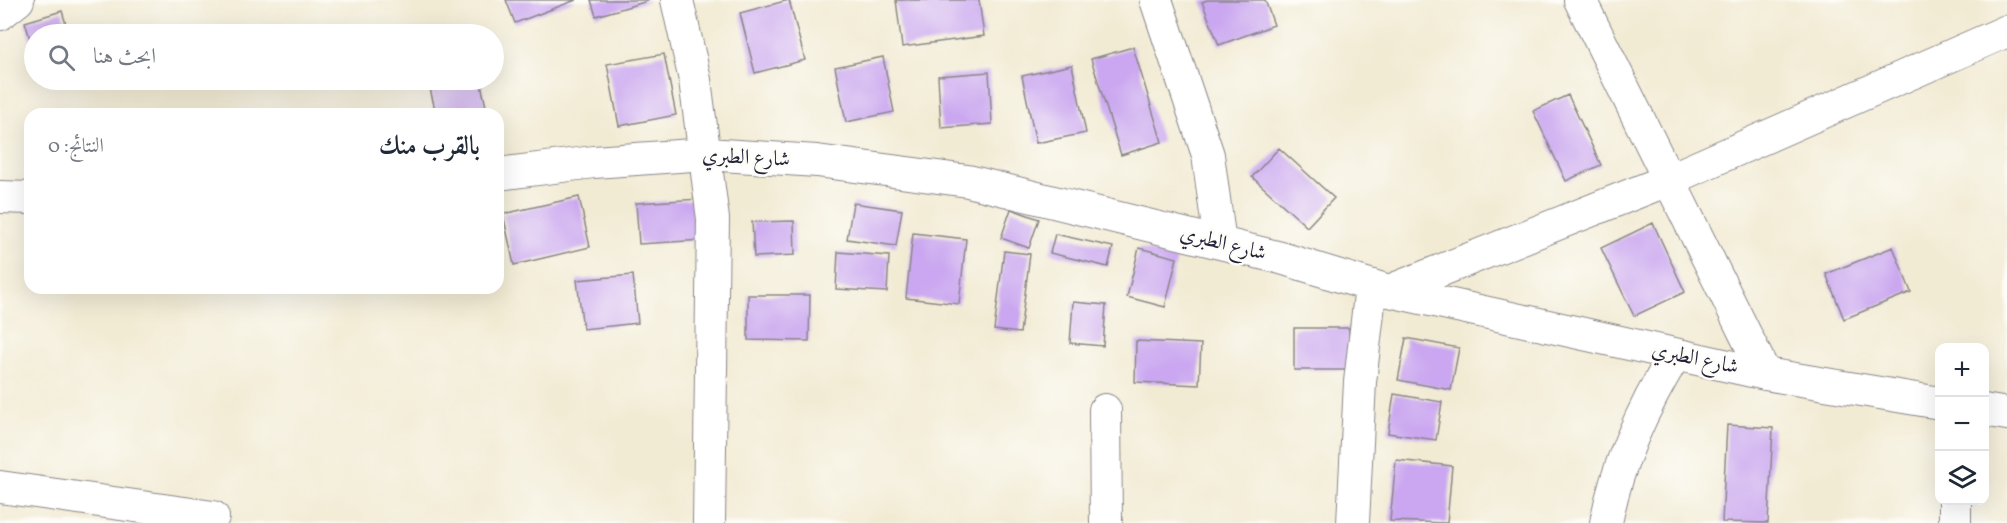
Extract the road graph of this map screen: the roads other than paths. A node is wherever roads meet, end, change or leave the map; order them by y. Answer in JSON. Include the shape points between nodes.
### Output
{"nodes":[{"id":1,"x":18,"y":0,"type":"edge"},
{"id":2,"x":677,"y":0,"type":"edge"},
{"id":3,"x":1156,"y":0,"type":"edge"},
{"id":4,"x":1580,"y":0,"type":"edge"},
{"id":5,"x":0,"y":14,"type":"edge"},
{"id":6,"x":2007,"y":32,"type":"edge"},
{"id":7,"x":706,"y":154,"type":"junction"},
{"id":8,"x":504,"y":173,"type":"edge"},
{"id":9,"x":1668,"y":180,"type":"junction"},
{"id":10,"x":0,"y":197,"type":"edge"},
{"id":11,"x":24,"y":198,"type":"edge"},
{"id":12,"x":1220,"y":243,"type":"junction"},
{"id":13,"x":1380,"y":288,"type":"junction"},
{"id":14,"x":1675,"y":355,"type":"junction"},
{"id":15,"x":1765,"y":374,"type":"junction"},
{"id":16,"x":1935,"y":402,"type":"edge"},
{"id":17,"x":1105,"y":410,"type":"dead end"},
{"id":18,"x":1989,"y":411,"type":"edge"},
{"id":19,"x":2007,"y":414,"type":"edge"},
{"id":20,"x":0,"y":487,"type":"edge"},
{"id":21,"x":1955,"y":505,"type":"edge"},
{"id":22,"x":213,"y":517,"type":"dead end"},
{"id":23,"x":709,"y":523,"type":"edge"},
{"id":24,"x":1106,"y":523,"type":"edge"},
{"id":25,"x":1353,"y":523,"type":"edge"},
{"id":26,"x":1606,"y":523,"type":"edge"},
{"id":27,"x":1955,"y":523,"type":"edge"}],
"edges":[{"from":1,"to":5,"type":"street"},
{"from":2,"to":7,"type":"street"},
{"from":3,"to":12,"type":"street","via":[[1208,155]]},
{"from":4,"to":9,"type":"street"},
{"from":6,"to":9,"type":"street"},
{"from":7,"to":8,"type":"street","name":"شارع الطبري"},
{"from":7,"to":12,"type":"street","name":"شارع الطبري","via":[[817,161],[968,181]]},
{"from":7,"to":23,"type":"street","via":[[713,219]]},
{"from":9,"to":13,"type":"street"},
{"from":9,"to":15,"type":"street"},
{"from":10,"to":11,"type":"street"},
{"from":12,"to":13,"type":"street","name":"شارع الطبري"},
{"from":13,"to":14,"type":"street","name":"شارع الطبري"},
{"from":13,"to":25,"type":"street","via":[[1360,382]]},
{"from":14,"to":15,"type":"street","name":"شارع الطبري"},
{"from":14,"to":26,"type":"street","via":[[1647,402]]},
{"from":15,"to":16,"type":"street","name":"شارع الطبري"},
{"from":17,"to":24,"type":"street"},
{"from":18,"to":19,"type":"street"},
{"from":20,"to":22,"type":"street"},
{"from":21,"to":27,"type":"street"}]}
